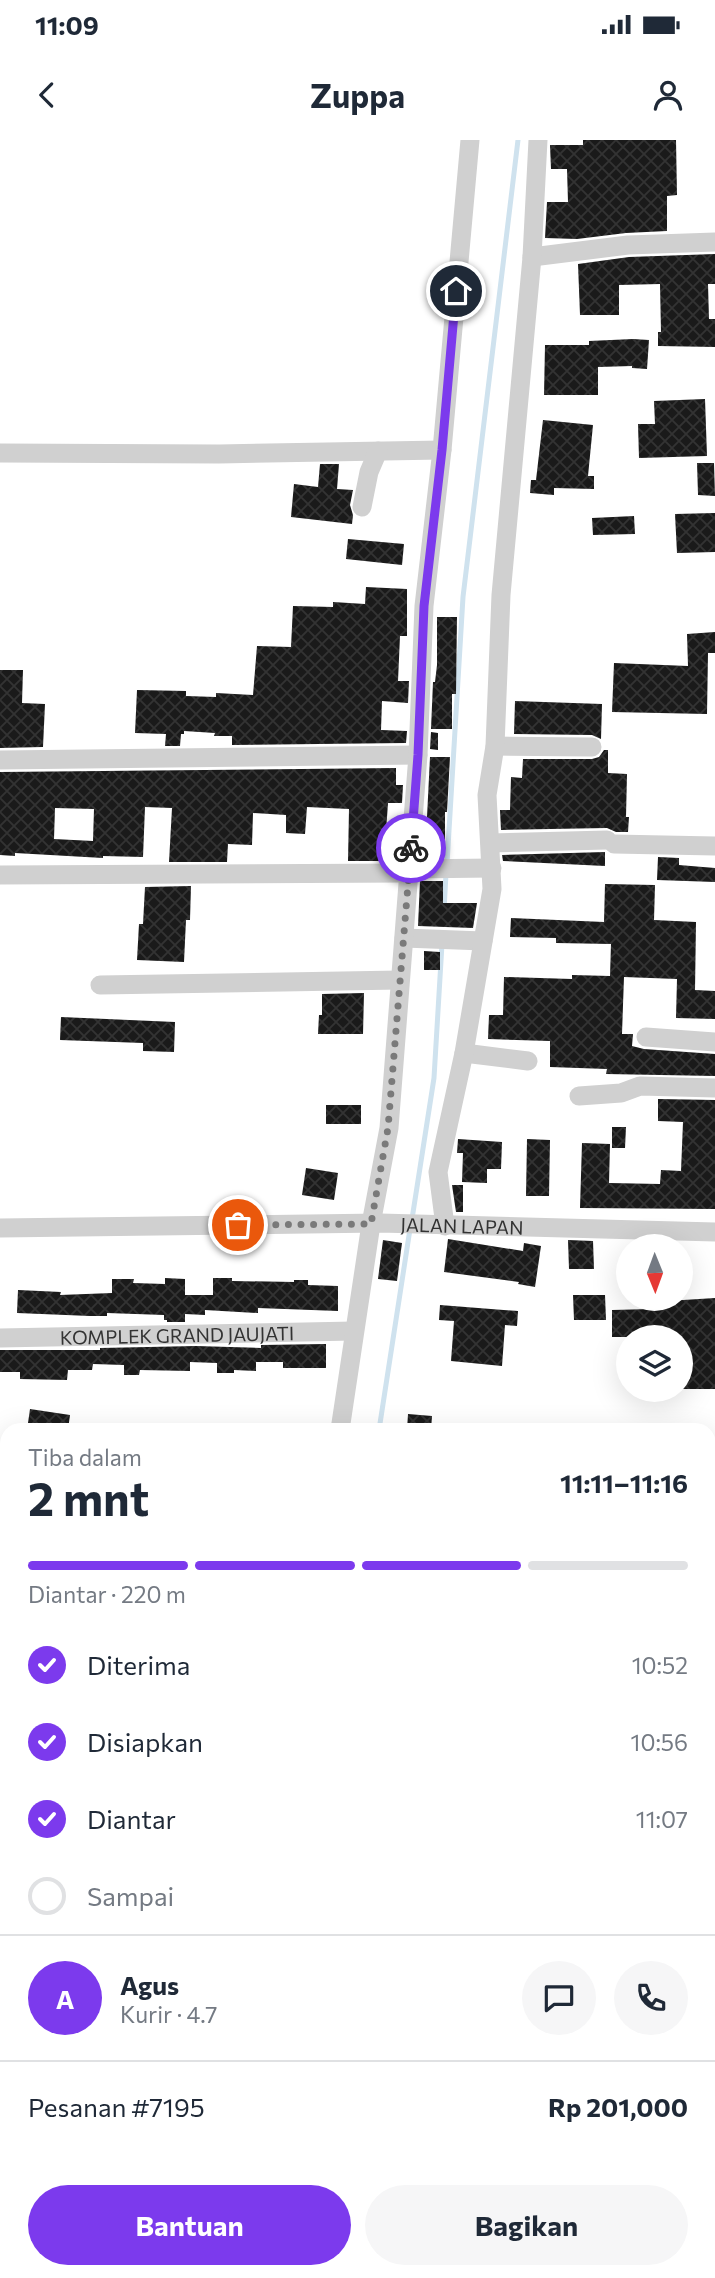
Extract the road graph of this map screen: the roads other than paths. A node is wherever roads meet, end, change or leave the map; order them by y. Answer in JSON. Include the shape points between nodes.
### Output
{"nodes":[{"id":1,"x":470,"y":140,"type":"edge"},
{"id":2,"x":538,"y":140,"type":"edge"},
{"id":3,"x":715,"y":242,"type":"edge"},
{"id":4,"x":531,"y":257,"type":"junction"},
{"id":5,"x":442,"y":450,"type":"junction"},
{"id":6,"x":378,"y":451,"type":"junction"},
{"id":7,"x":0,"y":453,"type":"edge"},
{"id":8,"x":362,"y":507,"type":"dead end"},
{"id":9,"x":495,"y":746,"type":"junction"},
{"id":10,"x":592,"y":747,"type":"dead end"},
{"id":11,"x":418,"y":755,"type":"junction"},
{"id":12,"x":0,"y":760,"type":"edge"},
{"id":13,"x":490,"y":843,"type":"junction"},
{"id":14,"x":715,"y":846,"type":"edge"},
{"id":15,"x":485,"y":868,"type":"junction"},
{"id":16,"x":409,"y":871,"type":"junction"},
{"id":17,"x":0,"y":875,"type":"edge"},
{"id":18,"x":404,"y":938,"type":"junction"},
{"id":19,"x":478,"y":940,"type":"junction"},
{"id":20,"x":400,"y":980,"type":"junction"},
{"id":21,"x":100,"y":985,"type":"dead end"},
{"id":22,"x":646,"y":1037,"type":"dead end"},
{"id":23,"x":715,"y":1042,"type":"edge"},
{"id":24,"x":464,"y":1053,"type":"junction"},
{"id":25,"x":528,"y":1061,"type":"dead end"},
{"id":26,"x":715,"y":1088,"type":"edge"},
{"id":27,"x":579,"y":1096,"type":"dead end"},
{"id":28,"x":375,"y":1224,"type":"junction"},
{"id":29,"x":437,"y":1226,"type":"junction"},
{"id":30,"x":0,"y":1228,"type":"edge"},
{"id":31,"x":715,"y":1232,"type":"edge"},
{"id":32,"x":354,"y":1331,"type":"junction"},
{"id":33,"x":0,"y":1338,"type":"edge"},
{"id":34,"x":341,"y":1423,"type":"edge"}],
"edges":[{"from":1,"to":5,"type":"street"},
{"from":2,"to":4,"type":"street"},
{"from":3,"to":4,"type":"street","via":[[628,245]]},
{"from":4,"to":9,"type":"street","via":[[501,595]]},
{"from":5,"to":6,"type":"street"},
{"from":5,"to":11,"type":"street","via":[[424,606]]},
{"from":6,"to":7,"type":"street"},
{"from":6,"to":8,"type":"street"},
{"from":9,"to":10,"type":"street"},
{"from":9,"to":13,"type":"street","via":[[487,796]]},
{"from":11,"to":12,"type":"street"},
{"from":11,"to":16,"type":"street"},
{"from":13,"to":14,"type":"street"},
{"from":13,"to":15,"type":"street"},
{"from":15,"to":16,"type":"street"},
{"from":15,"to":19,"type":"street","via":[[492,889]]},
{"from":16,"to":17,"type":"street"},
{"from":16,"to":18,"type":"street"},
{"from":18,"to":19,"type":"street"},
{"from":18,"to":20,"type":"street"},
{"from":19,"to":24,"type":"street"},
{"from":20,"to":21,"type":"street"},
{"from":20,"to":28,"type":"street"},
{"from":22,"to":23,"type":"street"},
{"from":24,"to":25,"type":"street"},
{"from":24,"to":29,"type":"street","via":[[438,1172]]},
{"from":26,"to":27,"type":"street","via":[[640,1086],[621,1093]]},
{"from":28,"to":29,"type":"street","name":"JALAN LAPAN"},
{"from":28,"to":30,"type":"street","name":"JALAN LAPAN"},
{"from":28,"to":32,"type":"street"},
{"from":29,"to":31,"type":"street","name":"JALAN LAPAN"},
{"from":32,"to":33,"type":"street","name":"KOMPLEK GRAND JAUJATI"},
{"from":32,"to":34,"type":"street"}]}
